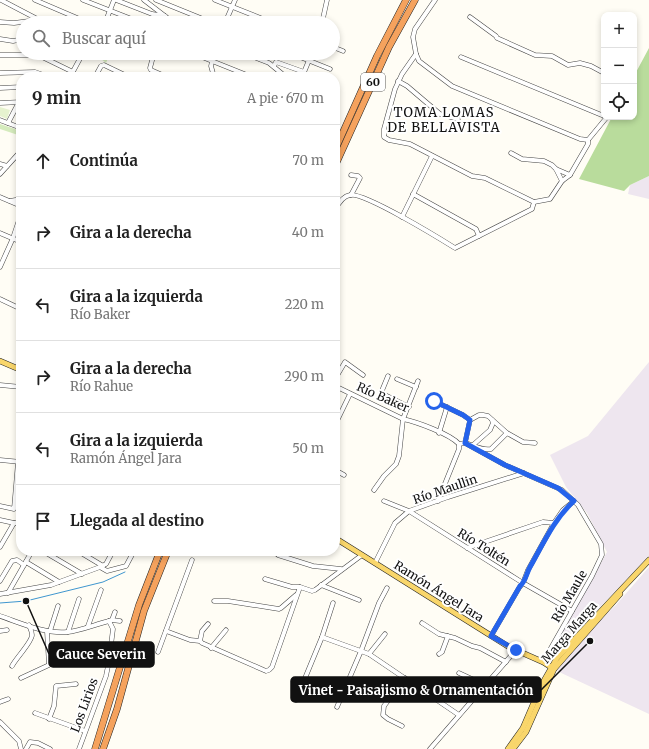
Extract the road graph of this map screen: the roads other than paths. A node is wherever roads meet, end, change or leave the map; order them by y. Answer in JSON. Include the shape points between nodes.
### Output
{"nodes":[{"id":1,"x":2,"y":0,"type":"edge"},
{"id":2,"x":15,"y":0,"type":"edge"},
{"id":3,"x":35,"y":0,"type":"edge"},
{"id":4,"x":83,"y":0,"type":"edge"},
{"id":5,"x":115,"y":0,"type":"edge"},
{"id":6,"x":144,"y":0,"type":"edge"},
{"id":7,"x":156,"y":0,"type":"edge"},
{"id":8,"x":215,"y":0,"type":"edge"},
{"id":9,"x":234,"y":0,"type":"edge"},
{"id":10,"x":327,"y":0,"type":"edge"},
{"id":11,"x":406,"y":0,"type":"edge"},
{"id":12,"x":415,"y":0,"type":"edge"},
{"id":13,"x":435,"y":0,"type":"edge"},
{"id":14,"x":150,"y":2,"type":"edge"},
{"id":15,"x":0,"y":5,"type":"edge"},
{"id":16,"x":13,"y":6,"type":"junction"},
{"id":17,"x":232,"y":7,"type":"junction"},
{"id":18,"x":110,"y":11,"type":"junction"},
{"id":19,"x":31,"y":16,"type":"edge"},
{"id":20,"x":73,"y":16,"type":"edge"},
{"id":21,"x":108,"y":16,"type":"edge"},
{"id":22,"x":123,"y":16,"type":"edge"},
{"id":23,"x":161,"y":16,"type":"edge"},
{"id":24,"x":165,"y":16,"type":"edge"},
{"id":25,"x":196,"y":16,"type":"edge"},
{"id":26,"x":228,"y":16,"type":"edge"},
{"id":27,"x":255,"y":16,"type":"edge"},
{"id":28,"x":324,"y":16,"type":"edge"},
{"id":29,"x":470,"y":17,"type":"dead end"},
{"id":30,"x":0,"y":22,"type":"edge"},
{"id":31,"x":16,"y":23,"type":"edge"},
{"id":32,"x":0,"y":39,"type":"edge"},
{"id":33,"x":16,"y":40,"type":"edge"},
{"id":34,"x":340,"y":50,"type":"edge"},
{"id":35,"x":343,"y":51,"type":"dead end"},
{"id":36,"x":416,"y":54,"type":"junction"},
{"id":37,"x":0,"y":55,"type":"edge"},
{"id":38,"x":16,"y":55,"type":"edge"},
{"id":39,"x":461,"y":57,"type":"dead end"},
{"id":40,"x":47,"y":60,"type":"edge"},
{"id":41,"x":79,"y":60,"type":"edge"},
{"id":42,"x":152,"y":60,"type":"edge"},
{"id":43,"x":262,"y":60,"type":"edge"},
{"id":44,"x":309,"y":60,"type":"joint"},
{"id":45,"x":211,"y":61,"type":"joint"},
{"id":46,"x":274,"y":66,"type":"junction"},
{"id":47,"x":330,"y":69,"type":"dead end"},
{"id":48,"x":73,"y":72,"type":"joint"},
{"id":49,"x":98,"y":72,"type":"edge"},
{"id":50,"x":119,"y":72,"type":"edge"},
{"id":51,"x":156,"y":72,"type":"edge"},
{"id":52,"x":212,"y":72,"type":"edge"},
{"id":53,"x":239,"y":72,"type":"edge"},
{"id":54,"x":281,"y":72,"type":"edge"},
{"id":55,"x":297,"y":72,"type":"edge"},
{"id":56,"x":304,"y":72,"type":"edge"},
{"id":57,"x":601,"y":72,"type":"edge"},
{"id":58,"x":0,"y":73,"type":"edge"},
{"id":59,"x":16,"y":73,"type":"edge"},
{"id":60,"x":398,"y":81,"type":"junction"},
{"id":61,"x":16,"y":87,"type":"edge"},
{"id":62,"x":0,"y":88,"type":"edge"},
{"id":63,"x":16,"y":102,"type":"edge"},
{"id":64,"x":0,"y":103,"type":"edge"},
{"id":65,"x":16,"y":109,"type":"edge"},
{"id":66,"x":601,"y":115,"type":"edge"},
{"id":67,"x":458,"y":119,"type":"dead end"},
{"id":68,"x":0,"y":120,"type":"edge"},
{"id":69,"x":604,"y":120,"type":"edge"},
{"id":70,"x":8,"y":123,"type":"junction"},
{"id":71,"x":16,"y":126,"type":"edge"},
{"id":72,"x":340,"y":139,"type":"edge"},
{"id":73,"x":588,"y":140,"type":"junction"},
{"id":74,"x":511,"y":153,"type":"dead end"},
{"id":75,"x":340,"y":155,"type":"edge"},
{"id":76,"x":16,"y":156,"type":"edge"},
{"id":77,"x":432,"y":156,"type":"junction"},
{"id":78,"x":0,"y":164,"type":"edge"},
{"id":79,"x":7,"y":166,"type":"junction"},
{"id":80,"x":556,"y":169,"type":"junction"},
{"id":81,"x":0,"y":174,"type":"edge"},
{"id":82,"x":351,"y":175,"type":"dead end"},
{"id":83,"x":570,"y":175,"type":"junction"},
{"id":84,"x":562,"y":181,"type":"junction"},
{"id":85,"x":351,"y":194,"type":"junction"},
{"id":86,"x":413,"y":194,"type":"junction"},
{"id":87,"x":0,"y":197,"type":"edge"},
{"id":88,"x":16,"y":199,"type":"edge"},
{"id":89,"x":10,"y":201,"type":"junction"},
{"id":90,"x":340,"y":202,"type":"edge"},
{"id":91,"x":534,"y":202,"type":"junction"},
{"id":92,"x":16,"y":204,"type":"edge"},
{"id":93,"x":402,"y":217,"type":"junction"},
{"id":94,"x":16,"y":229,"type":"edge"},
{"id":95,"x":0,"y":233,"type":"edge"},
{"id":96,"x":479,"y":236,"type":"junction"},
{"id":97,"x":13,"y":238,"type":"junction"},
{"id":98,"x":16,"y":240,"type":"edge"},
{"id":99,"x":0,"y":267,"type":"edge"},
{"id":100,"x":0,"y":299,"type":"edge"},
{"id":101,"x":16,"y":307,"type":"edge"},
{"id":102,"x":0,"y":361,"type":"edge"},
{"id":103,"x":16,"y":368,"type":"edge"},
{"id":104,"x":340,"y":370,"type":"edge"},
{"id":105,"x":363,"y":375,"type":"dead end"},
{"id":106,"x":388,"y":376,"type":"dead end"},
{"id":107,"x":397,"y":379,"type":"dead end"},
{"id":108,"x":418,"y":380,"type":"dead end"},
{"id":109,"x":0,"y":385,"type":"edge"},
{"id":110,"x":16,"y":387,"type":"edge"},
{"id":111,"x":416,"y":387,"type":"junction"},
{"id":112,"x":340,"y":389,"type":"edge"},
{"id":113,"x":350,"y":394,"type":"junction"},
{"id":114,"x":434,"y":401,"type":"dead end"},
{"id":115,"x":409,"y":407,"type":"junction"},
{"id":116,"x":447,"y":407,"type":"junction"},
{"id":117,"x":340,"y":415,"type":"edge"},
{"id":118,"x":403,"y":418,"type":"junction"},
{"id":119,"x":491,"y":419,"type":"junction"},
{"id":120,"x":470,"y":420,"type":"junction"},
{"id":121,"x":439,"y":433,"type":"junction"},
{"id":122,"x":507,"y":433,"type":"junction"},
{"id":123,"x":465,"y":443,"type":"junction"},
{"id":124,"x":535,"y":443,"type":"dead end"},
{"id":125,"x":459,"y":444,"type":"junction"},
{"id":126,"x":473,"y":445,"type":"junction"},
{"id":127,"x":0,"y":460,"type":"edge"},
{"id":128,"x":16,"y":462,"type":"edge"},
{"id":129,"x":340,"y":473,"type":"edge"},
{"id":130,"x":524,"y":473,"type":"junction"},
{"id":131,"x":344,"y":475,"type":"dead end"},
{"id":132,"x":374,"y":490,"type":"dead end"},
{"id":133,"x":16,"y":493,"type":"edge"},
{"id":134,"x":384,"y":501,"type":"dead end"},
{"id":135,"x":574,"y":501,"type":"junction"},
{"id":136,"x":438,"y":502,"type":"junction"},
{"id":137,"x":0,"y":506,"type":"edge"},
{"id":138,"x":409,"y":511,"type":"junction"},
{"id":139,"x":0,"y":520,"type":"edge"},
{"id":140,"x":14,"y":523,"type":"joint"},
{"id":141,"x":554,"y":523,"type":"junction"},
{"id":142,"x":340,"y":541,"type":"edge"},
{"id":143,"x":0,"y":547,"type":"edge"},
{"id":144,"x":467,"y":548,"type":"junction"},
{"id":145,"x":362,"y":555,"type":"junction"},
{"id":146,"x":29,"y":556,"type":"edge"},
{"id":147,"x":51,"y":556,"type":"edge"},
{"id":148,"x":86,"y":556,"type":"edge"},
{"id":149,"x":110,"y":556,"type":"edge"},
{"id":150,"x":131,"y":556,"type":"edge"},
{"id":151,"x":158,"y":556,"type":"edge"},
{"id":152,"x":166,"y":556,"type":"edge"},
{"id":153,"x":281,"y":556,"type":"edge"},
{"id":154,"x":192,"y":560,"type":"dead end"},
{"id":155,"x":649,"y":560,"type":"edge"},
{"id":156,"x":25,"y":563,"type":"junction"},
{"id":157,"x":375,"y":563,"type":"junction"},
{"id":158,"x":102,"y":566,"type":"junction"},
{"id":159,"x":342,"y":569,"type":"junction"},
{"id":160,"x":82,"y":574,"type":"junction"},
{"id":161,"x":266,"y":579,"type":"dead end"},
{"id":162,"x":0,"y":581,"type":"edge"},
{"id":163,"x":59,"y":582,"type":"junction"},
{"id":164,"x":523,"y":584,"type":"junction"},
{"id":165,"x":321,"y":585,"type":"junction"},
{"id":166,"x":300,"y":587,"type":"junction"},
{"id":167,"x":387,"y":588,"type":"dead end"},
{"id":168,"x":101,"y":590,"type":"dead end"},
{"id":169,"x":8,"y":593,"type":"junction"},
{"id":170,"x":0,"y":594,"type":"edge"},
{"id":171,"x":297,"y":594,"type":"junction"},
{"id":172,"x":79,"y":599,"type":"dead end"},
{"id":173,"x":359,"y":600,"type":"dead end"},
{"id":174,"x":214,"y":601,"type":"dead end"},
{"id":175,"x":333,"y":603,"type":"dead end"},
{"id":176,"x":58,"y":606,"type":"dead end"},
{"id":177,"x":572,"y":611,"type":"junction"},
{"id":178,"x":115,"y":612,"type":"dead end"},
{"id":179,"x":0,"y":616,"type":"edge"},
{"id":180,"x":110,"y":621,"type":"junction"},
{"id":181,"x":120,"y":621,"type":"dead end"},
{"id":182,"x":208,"y":624,"type":"dead end"},
{"id":183,"x":422,"y":624,"type":"dead end"},
{"id":184,"x":29,"y":625,"type":"junction"},
{"id":185,"x":88,"y":626,"type":"junction"},
{"id":186,"x":7,"y":630,"type":"dead end"},
{"id":187,"x":226,"y":630,"type":"dead end"},
{"id":188,"x":0,"y":631,"type":"edge"},
{"id":189,"x":48,"y":631,"type":"junction"},
{"id":190,"x":166,"y":631,"type":"junction"},
{"id":191,"x":68,"y":632,"type":"junction"},
{"id":192,"x":385,"y":634,"type":"dead end"},
{"id":193,"x":448,"y":636,"type":"junction"},
{"id":194,"x":491,"y":636,"type":"junction"},
{"id":195,"x":322,"y":637,"type":"junction"},
{"id":196,"x":200,"y":641,"type":"junction"},
{"id":197,"x":211,"y":648,"type":"junction"},
{"id":198,"x":516,"y":650,"type":"junction"},
{"id":199,"x":361,"y":651,"type":"junction"},
{"id":200,"x":158,"y":652,"type":"dead end"},
{"id":201,"x":369,"y":654,"type":"junction"},
{"id":202,"x":438,"y":654,"type":"dead end"},
{"id":203,"x":506,"y":662,"type":"junction"},
{"id":204,"x":543,"y":662,"type":"junction"},
{"id":205,"x":12,"y":666,"type":"dead end"},
{"id":206,"x":553,"y":668,"type":"junction"},
{"id":207,"x":459,"y":673,"type":"dead end"},
{"id":208,"x":21,"y":678,"type":"dead end"},
{"id":209,"x":405,"y":678,"type":"junction"},
{"id":210,"x":76,"y":684,"type":"dead end"},
{"id":211,"x":485,"y":686,"type":"junction"},
{"id":212,"x":8,"y":699,"type":"dead end"},
{"id":213,"x":296,"y":700,"type":"dead end"},
{"id":214,"x":0,"y":702,"type":"edge"},
{"id":215,"x":337,"y":707,"type":"dead end"},
{"id":216,"x":35,"y":713,"type":"dead end"},
{"id":217,"x":459,"y":716,"type":"junction"},
{"id":218,"x":49,"y":719,"type":"junction"},
{"id":219,"x":0,"y":722,"type":"edge"},
{"id":220,"x":402,"y":726,"type":"dead end"},
{"id":221,"x":85,"y":731,"type":"junction"},
{"id":222,"x":21,"y":749,"type":"edge"},
{"id":223,"x":26,"y":749,"type":"edge"},
{"id":224,"x":50,"y":749,"type":"edge"},
{"id":225,"x":79,"y":749,"type":"edge"},
{"id":226,"x":95,"y":749,"type":"edge"},
{"id":227,"x":103,"y":749,"type":"edge"},
{"id":228,"x":430,"y":749,"type":"edge"},
{"id":229,"x":508,"y":749,"type":"edge"},
{"id":230,"x":513,"y":749,"type":"edge"}],
"edges":[{"from":1,"to":15,"type":"street"},
{"from":1,"to":16,"type":"street"},
{"from":2,"to":16,"type":"street"},
{"from":3,"to":20,"type":"street"},
{"from":4,"to":18,"type":"street"},
{"from":5,"to":18,"type":"street"},
{"from":5,"to":23,"type":"street"},
{"from":6,"to":14,"type":"street"},
{"from":7,"to":25,"type":"street"},
{"from":8,"to":17,"type":"street"},
{"from":9,"to":17,"type":"street"},
{"from":10,"to":28,"type":"street"},
{"from":11,"to":72,"type":"highway","number":"60","via":[[377,56]]},
{"from":12,"to":75,"type":"highway","number":"60","via":[[389,47]]},
{"from":13,"to":36,"type":"street","via":[[415,29],[413,37]]},
{"from":14,"to":24,"type":"street"},
{"from":16,"to":19,"type":"street"},
{"from":17,"to":26,"type":"street"},
{"from":17,"to":27,"type":"street"},
{"from":18,"to":21,"type":"street"},
{"from":18,"to":22,"type":"street"},
{"from":29,"to":57,"type":"street","via":[[497,38],[535,55],[552,56],[568,64],[580,63]]},
{"from":30,"to":31,"type":"street"},
{"from":32,"to":33,"type":"street"},
{"from":34,"to":35,"type":"street"},
{"from":36,"to":60,"type":"street"},
{"from":36,"to":73,"type":"street","via":[[420,61],[452,86],[580,140]]},
{"from":37,"to":38,"type":"street"},
{"from":39,"to":66,"type":"street"},
{"from":40,"to":48,"type":"street"},
{"from":41,"to":48,"type":"street"},
{"from":42,"to":51,"type":"street","via":[[150,68]]},
{"from":43,"to":46,"type":"street"},
{"from":44,"to":47,"type":"street"},
{"from":44,"to":56,"type":"street"},
{"from":45,"to":52,"type":"street"},
{"from":45,"to":53,"type":"street"},
{"from":46,"to":54,"type":"street"},
{"from":46,"to":55,"type":"street","via":[[276,62]]},
{"from":49,"to":50,"type":"street","via":[[104,65]]},
{"from":58,"to":59,"type":"street"},
{"from":60,"to":67,"type":"street","via":[[440,114]]},
{"from":60,"to":77,"type":"street","via":[[385,124],[384,137],[410,144]]},
{"from":61,"to":62,"type":"street"},
{"from":63,"to":64,"type":"street"},
{"from":65,"to":70,"type":"street"},
{"from":68,"to":70,"type":"street"},
{"from":69,"to":73,"type":"street"},
{"from":70,"to":71,"type":"street"},
{"from":73,"to":83,"type":"street"},
{"from":74,"to":80,"type":"street","via":[[522,159],[544,161]]},
{"from":76,"to":79,"type":"street"},
{"from":77,"to":86,"type":"street"},
{"from":77,"to":91,"type":"street"},
{"from":78,"to":79,"type":"street"},
{"from":79,"to":81,"type":"street"},
{"from":80,"to":83,"type":"street"},
{"from":80,"to":84,"type":"street"},
{"from":82,"to":85,"type":"street","via":[[360,178]]},
{"from":83,"to":84,"type":"street"},
{"from":84,"to":91,"type":"street","via":[[550,199]]},
{"from":85,"to":90,"type":"street"},
{"from":85,"to":93,"type":"street","via":[[363,197]]},
{"from":86,"to":93,"type":"street"},
{"from":86,"to":96,"type":"street","via":[[476,229]]},
{"from":87,"to":89,"type":"street"},
{"from":88,"to":89,"type":"street"},
{"from":89,"to":92,"type":"street"},
{"from":91,"to":96,"type":"street","via":[[532,209]]},
{"from":93,"to":96,"type":"street","via":[[455,248]]},
{"from":94,"to":97,"type":"street"},
{"from":95,"to":97,"type":"street"},
{"from":97,"to":98,"type":"street"},
{"from":97,"to":99,"type":"street"},
{"from":100,"to":101,"type":"street"},
{"from":102,"to":103,"type":"main road"},
{"from":104,"to":105,"type":"street","via":[[345,362]]},
{"from":106,"to":115,"type":"street","via":[[381,393]]},
{"from":107,"to":111,"type":"street"},
{"from":108,"to":111,"type":"street"},
{"from":109,"to":110,"type":"street"},
{"from":111,"to":115,"type":"street"},
{"from":112,"to":113,"type":"street","name":"Río Baker"},
{"from":113,"to":117,"type":"street"},
{"from":113,"to":118,"type":"street","name":"Río Baker"},
{"from":114,"to":116,"type":"street"},
{"from":115,"to":118,"type":"street"},
{"from":116,"to":120,"type":"street"},
{"from":116,"to":121,"type":"street"},
{"from":118,"to":121,"type":"street","name":"Río Baker"},
{"from":118,"to":132,"type":"street","via":[[396,464]]},
{"from":119,"to":120,"type":"street","via":[[479,415]]},
{"from":119,"to":122,"type":"street"},
{"from":119,"to":126,"type":"street","via":[[493,423],[490,430]]},
{"from":120,"to":123,"type":"street"},
{"from":121,"to":125,"type":"street","name":"Río Baker"},
{"from":122,"to":124,"type":"street","via":[[523,442]]},
{"from":122,"to":126,"type":"street","via":[[490,449],[484,450]]},
{"from":123,"to":125,"type":"street"},
{"from":123,"to":126,"type":"street"},
{"from":123,"to":130,"type":"street"},
{"from":125,"to":136,"type":"street"},
{"from":127,"to":128,"type":"street"},
{"from":129,"to":131,"type":"street"},
{"from":130,"to":135,"type":"street","via":[[558,488]]},
{"from":130,"to":136,"type":"street","name":"Río Maullin"},
{"from":133,"to":137,"type":"street","via":[[14,509]]},
{"from":134,"to":138,"type":"street","name":"Río Toltén"},
{"from":135,"to":141,"type":"street"},
{"from":135,"to":177,"type":"street","name":"Río Maule","via":[[601,544],[602,555]]},
{"from":136,"to":138,"type":"street","name":"Río Maullin"},
{"from":138,"to":144,"type":"street","name":"Río Toltén"},
{"from":138,"to":157,"type":"street","name":"Río Maullin","via":[[395,523]]},
{"from":139,"to":140,"type":"street"},
{"from":140,"to":143,"type":"street"},
{"from":141,"to":144,"type":"street","via":[[543,522]]},
{"from":141,"to":164,"type":"street"},
{"from":142,"to":145,"type":"main road","name":"Ramón Ángel Jara"},
{"from":144,"to":164,"type":"street","name":"Río Toltén"},
{"from":145,"to":157,"type":"main road","name":"Ramón Ángel Jara"},
{"from":145,"to":159,"type":"street"},
{"from":146,"to":156,"type":"street"},
{"from":147,"to":160,"type":"street"},
{"from":148,"to":158,"type":"street"},
{"from":149,"to":158,"type":"street"},
{"from":150,"to":158,"type":"street","via":[[126,566],[107,571]]},
{"from":151,"to":226,"type":"highway","via":[[139,605]]},
{"from":152,"to":227,"type":"highway","via":[[144,611]]},
{"from":153,"to":159,"type":"street","via":[[313,566]]},
{"from":154,"to":190,"type":"street"},
{"from":155,"to":206,"type":"main road","name":"Marga Marga","via":[[572,640]]},
{"from":156,"to":162,"type":"street","via":[[12,560]]},
{"from":156,"to":163,"type":"street"},
{"from":156,"to":169,"type":"street"},
{"from":157,"to":194,"type":"main road","name":"Ramón Ángel Jara"},
{"from":158,"to":160,"type":"street"},
{"from":159,"to":165,"type":"street"},
{"from":160,"to":163,"type":"street"},
{"from":161,"to":166,"type":"street","via":[[292,588]]},
{"from":163,"to":169,"type":"street"},
{"from":164,"to":177,"type":"street","name":"Río Toltén"},
{"from":164,"to":194,"type":"street"},
{"from":165,"to":166,"type":"street","via":[[312,590]]},
{"from":165,"to":173,"type":"street"},
{"from":166,"to":171,"type":"street"},
{"from":167,"to":199,"type":"street"},
{"from":168,"to":185,"type":"street"},
{"from":169,"to":170,"type":"street"},
{"from":171,"to":174,"type":"street","via":[[279,609]]},
{"from":171,"to":197,"type":"street","via":[[269,670]]},
{"from":172,"to":191,"type":"street"},
{"from":175,"to":195,"type":"street"},
{"from":176,"to":189,"type":"street"},
{"from":177,"to":204,"type":"street","name":"Río Maule"},
{"from":178,"to":180,"type":"street"},
{"from":179,"to":184,"type":"street"},
{"from":180,"to":181,"type":"street"},
{"from":180,"to":185,"type":"street"},
{"from":180,"to":221,"type":"street","name":"Los Lirios","via":[[113,629],[109,661],[104,683]]},
{"from":182,"to":196,"type":"street","via":[[202,631]]},
{"from":183,"to":193,"type":"street"},
{"from":184,"to":189,"type":"street"},
{"from":184,"to":205,"type":"street","via":[[32,636]]},
{"from":185,"to":191,"type":"street"},
{"from":186,"to":188,"type":"street"},
{"from":187,"to":197,"type":"street"},
{"from":189,"to":191,"type":"street"},
{"from":189,"to":208,"type":"street","via":[[49,665]]},
{"from":190,"to":196,"type":"street"},
{"from":190,"to":200,"type":"street"},
{"from":192,"to":201,"type":"street"},
{"from":193,"to":202,"type":"street","via":[[442,652]]},
{"from":193,"to":203,"type":"street","via":[[480,648]]},
{"from":194,"to":198,"type":"main road","name":"Ramón Ángel Jara"},
{"from":195,"to":199,"type":"street"},
{"from":195,"to":213,"type":"street"},
{"from":196,"to":197,"type":"street"},
{"from":198,"to":203,"type":"street"},
{"from":198,"to":204,"type":"main road","name":"Ramón Ángel Jara"},
{"from":199,"to":201,"type":"street"},
{"from":199,"to":215,"type":"street"},
{"from":201,"to":209,"type":"street"},
{"from":203,"to":211,"type":"street"},
{"from":204,"to":206,"type":"main road","name":"Ramón Ángel Jara"},
{"from":206,"to":229,"type":"main road","name":"Marga Marga","via":[[541,686],[523,728]]},
{"from":206,"to":230,"type":"main road","name":"Marga Marga","via":[[526,732]]},
{"from":207,"to":211,"type":"street"},
{"from":209,"to":217,"type":"street"},
{"from":209,"to":220,"type":"street","via":[[383,711],[383,715],[388,719]]},
{"from":210,"to":218,"type":"street","via":[[56,686],[54,706]]},
{"from":211,"to":217,"type":"street"},
{"from":212,"to":214,"type":"street"},
{"from":216,"to":218,"type":"street"},
{"from":217,"to":228,"type":"street"},
{"from":218,"to":221,"type":"street"},
{"from":219,"to":222,"type":"street","via":[[19,741]]},
{"from":221,"to":225,"type":"street","name":"Los Lirios"},
{"from":223,"to":224,"type":"street","via":[[30,742]]}]}
